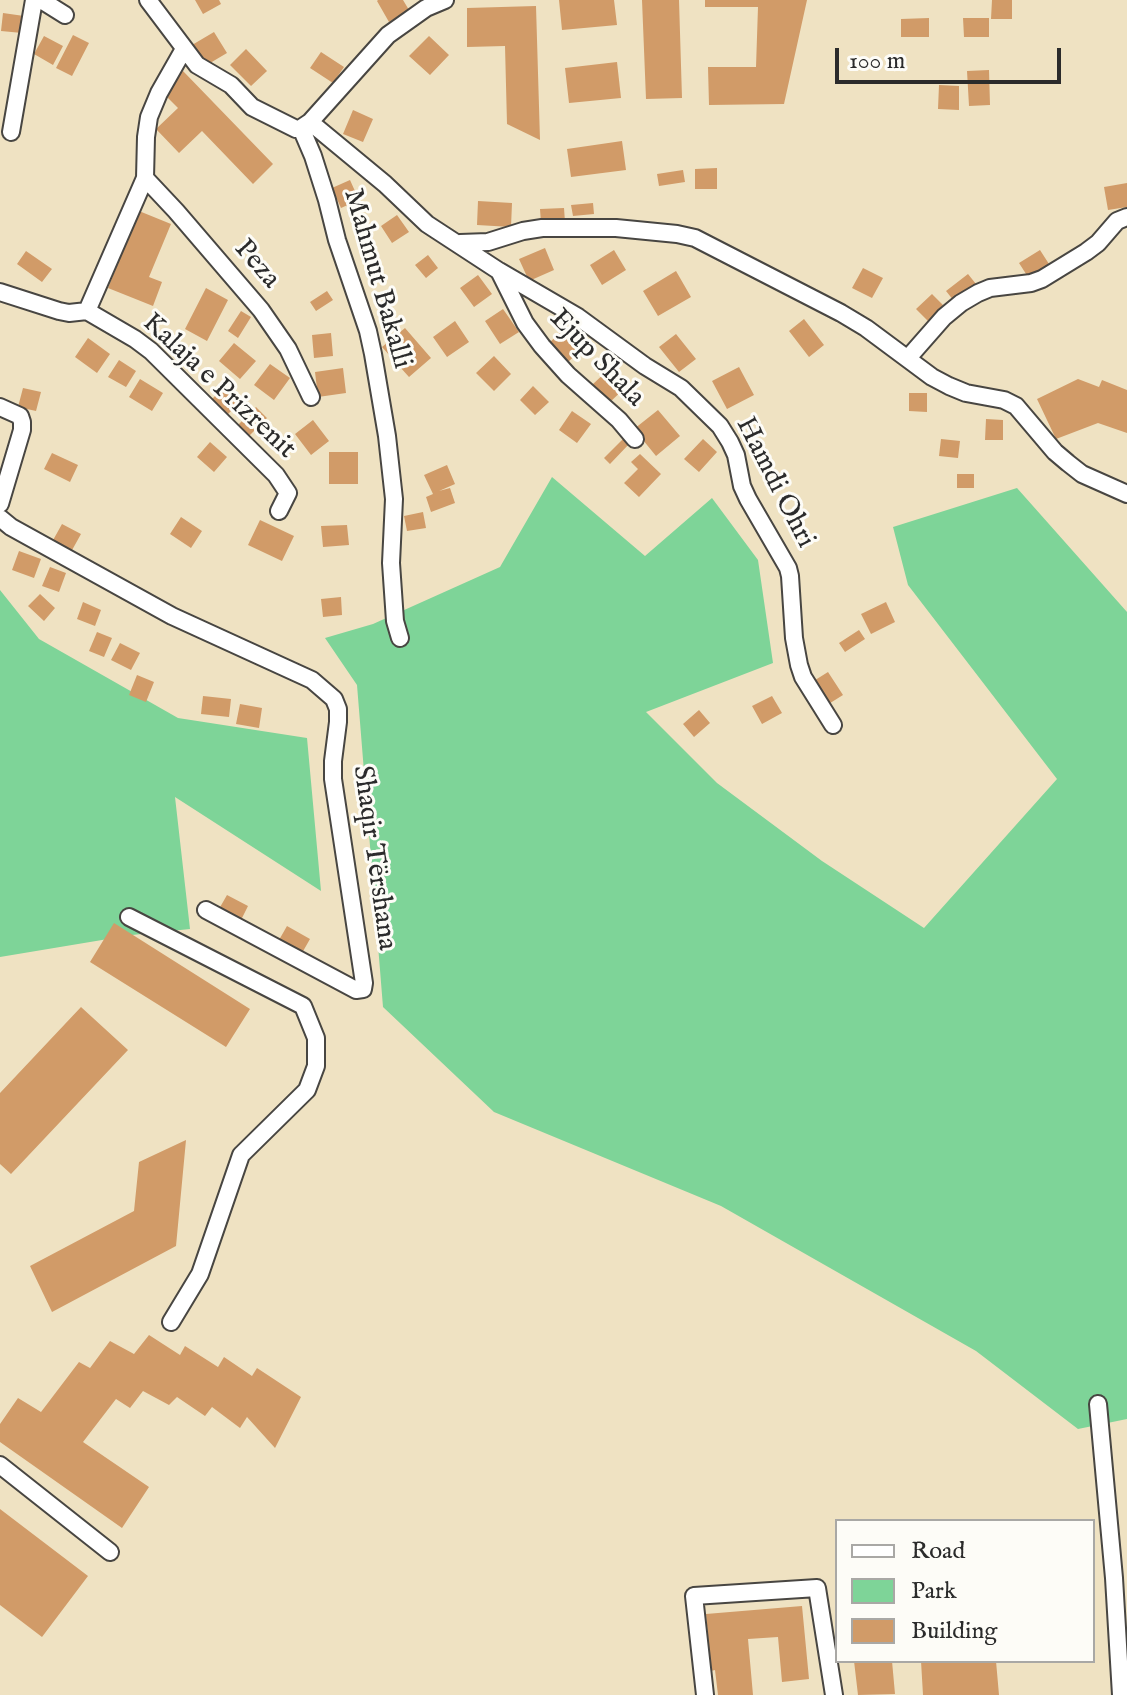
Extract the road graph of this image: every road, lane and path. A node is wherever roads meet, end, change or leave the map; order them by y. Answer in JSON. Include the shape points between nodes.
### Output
{"nodes":[{"id":1,"x":34,"y":0,"type":"edge"},
{"id":2,"x":41,"y":0,"type":"edge"},
{"id":3,"x":148,"y":0,"type":"edge"},
{"id":4,"x":445,"y":0,"type":"edge"},
{"id":5,"x":65,"y":15,"type":"dead end"},
{"id":6,"x":184,"y":49,"type":"junction"},
{"id":7,"x":305,"y":125,"type":"junction"},
{"id":8,"x":11,"y":132,"type":"dead end"},
{"id":9,"x":145,"y":178,"type":"junction"},
{"id":10,"x":1127,"y":217,"type":"edge"},
{"id":11,"x":458,"y":243,"type":"junction"},
{"id":12,"x":499,"y":271,"type":"junction"},
{"id":13,"x":0,"y":292,"type":"edge"},
{"id":14,"x":87,"y":311,"type":"junction"},
{"id":15,"x":908,"y":358,"type":"junction"},
{"id":16,"x":311,"y":397,"type":"dead end"},
{"id":17,"x":0,"y":407,"type":"edge"},
{"id":18,"x":635,"y":439,"type":"dead end"},
{"id":19,"x":1127,"y":494,"type":"edge"},
{"id":20,"x":0,"y":504,"type":"edge"},
{"id":21,"x":279,"y":511,"type":"dead end"},
{"id":22,"x":0,"y":518,"type":"edge"},
{"id":23,"x":400,"y":638,"type":"dead end"},
{"id":24,"x":833,"y":725,"type":"dead end"},
{"id":25,"x":206,"y":910,"type":"dead end"},
{"id":26,"x":129,"y":917,"type":"dead end"},
{"id":27,"x":171,"y":1322,"type":"dead end"},
{"id":28,"x":1098,"y":1404,"type":"dead end"},
{"id":29,"x":0,"y":1465,"type":"edge"},
{"id":30,"x":110,"y":1552,"type":"dead end"},
{"id":31,"x":705,"y":1695,"type":"edge"},
{"id":32,"x":834,"y":1695,"type":"edge"},
{"id":33,"x":1121,"y":1695,"type":"edge"}],
"edges":[{"from":1,"to":8,"type":"street"},
{"from":2,"to":5,"type":"street"},
{"from":3,"to":6,"type":"street","name":"Hamdi Ohri"},
{"from":4,"to":7,"type":"street","via":[[388,35]]},
{"from":6,"to":7,"type":"street","name":"Hamdi Ohri","via":[[252,107],[291,127]]},
{"from":6,"to":9,"type":"street","via":[[149,117]]},
{"from":7,"to":11,"type":"street","name":"Hamdi Ohri"},
{"from":7,"to":23,"type":"street","name":"Mahmut Bakalli","via":[[373,354],[394,499],[391,563]]},
{"from":9,"to":14,"type":"street"},
{"from":9,"to":16,"type":"street","name":"Peza","via":[[261,310]]},
{"from":10,"to":15,"type":"street","via":[[1086,252],[1042,279],[990,288],[961,303]]},
{"from":11,"to":12,"type":"street","name":"Hamdi Ohri"},
{"from":11,"to":15,"type":"street","via":[[488,242],[542,228],[616,228],[695,238],[841,313]]},
{"from":12,"to":18,"type":"street","name":"Ejup Shala","via":[[542,346]]},
{"from":12,"to":24,"type":"street","name":"Hamdi Ohri","via":[[671,381],[720,426],[736,455],[748,499],[788,568],[799,665]]},
{"from":13,"to":14,"type":"street","name":"Kalaja e Prizrenit","via":[[59,311]]},
{"from":14,"to":21,"type":"street","name":"Kalaja e Prizrenit","via":[[151,351],[276,475],[288,493]]},
{"from":15,"to":19,"type":"street","via":[[949,386],[1016,406],[1068,463]]},
{"from":17,"to":20,"type":"street","via":[[20,416],[22,430]]},
{"from":22,"to":25,"type":"street","name":"Shaqir Tërshana","via":[[172,616],[312,680],[334,699],[338,722],[333,779],[363,989],[356,990]]},
{"from":26,"to":27,"type":"street","via":[[303,1006],[316,1038],[316,1066],[307,1090],[241,1155],[200,1274]]},
{"from":28,"to":33,"type":"street"},
{"from":29,"to":30,"type":"street"},
{"from":31,"to":32,"type":"street","via":[[694,1596],[817,1588]]}]}
